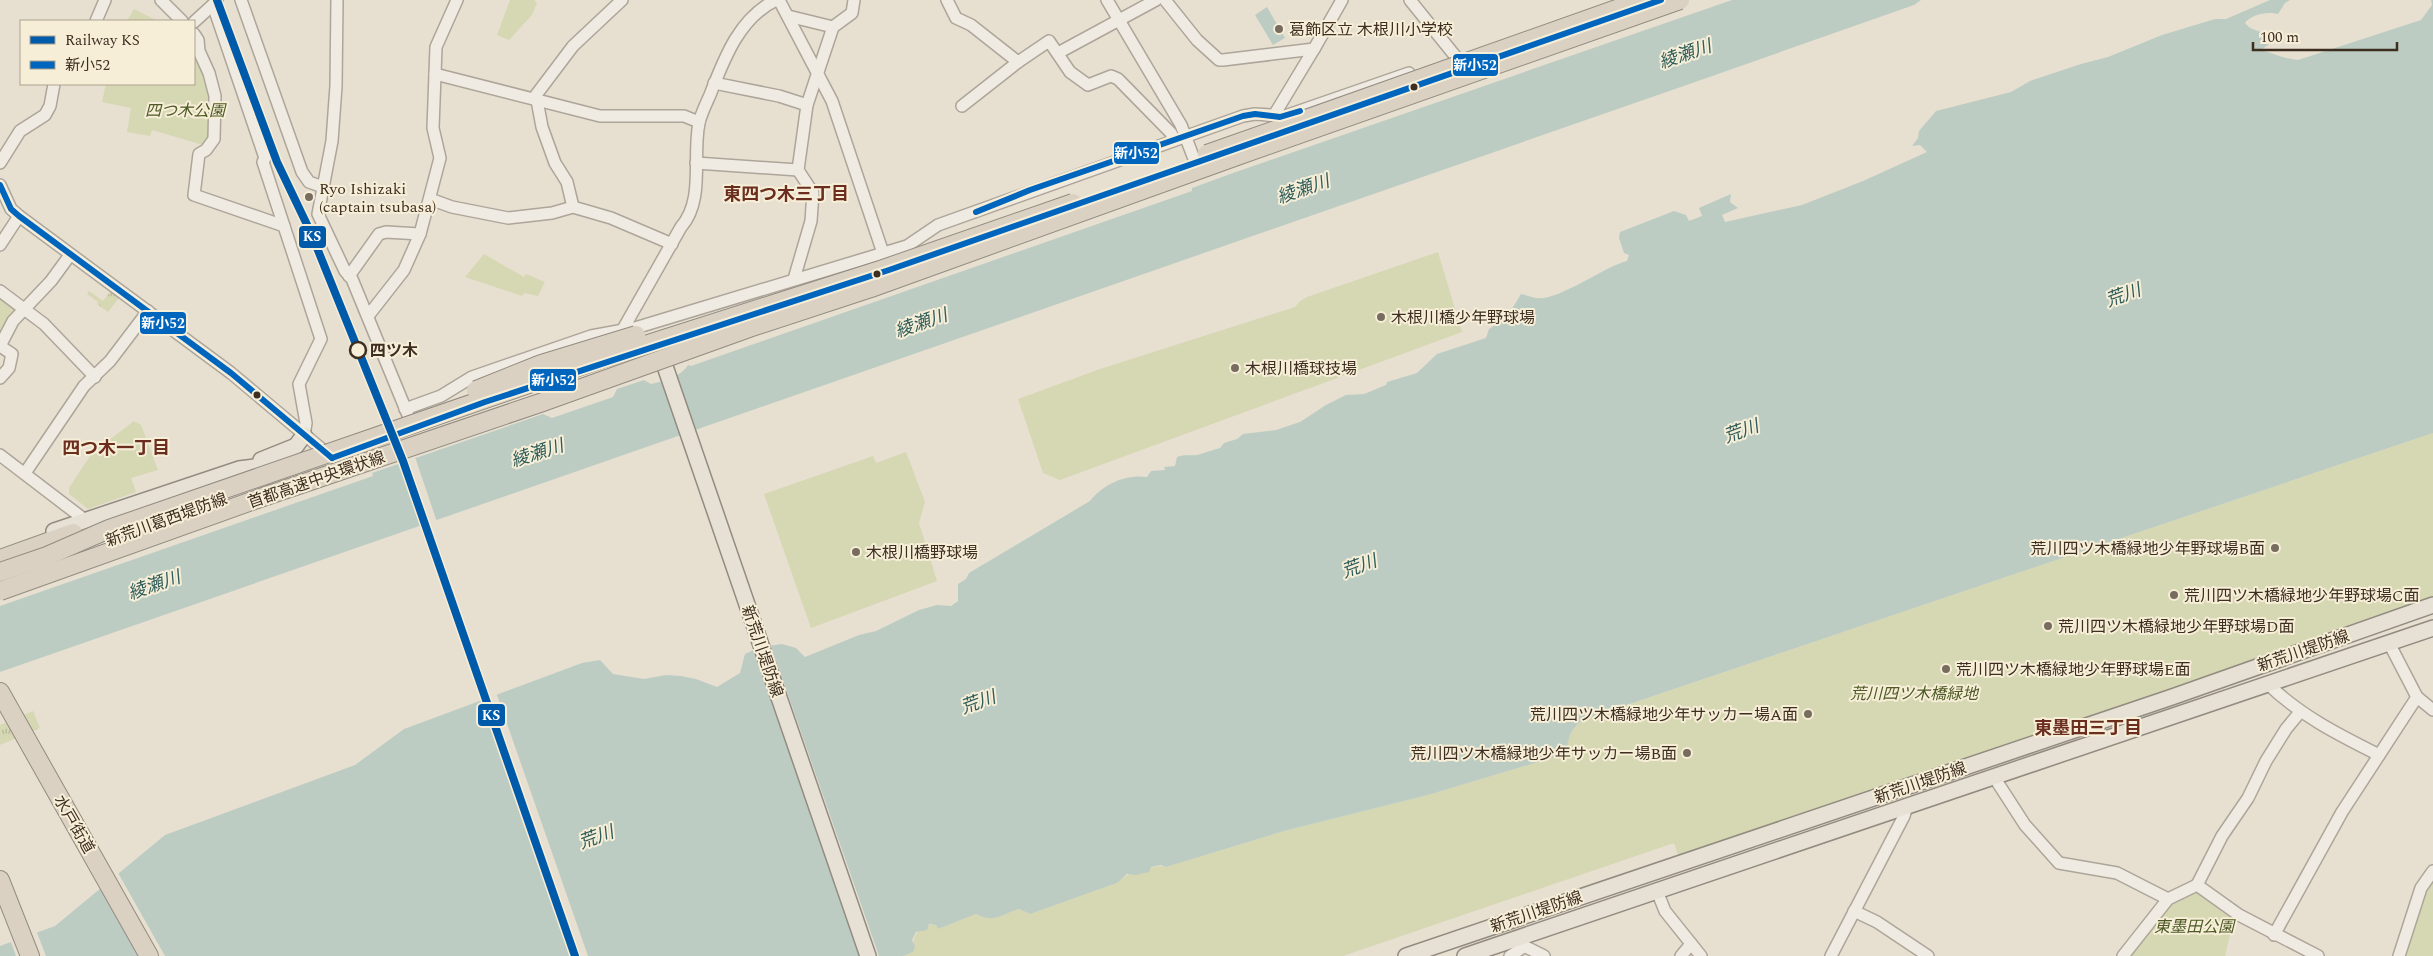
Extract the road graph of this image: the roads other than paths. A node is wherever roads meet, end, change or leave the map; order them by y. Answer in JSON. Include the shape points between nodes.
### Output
{"nodes":[{"id":1,"x":105,"y":0,"type":"edge"},
{"id":2,"x":161,"y":0,"type":"edge"},
{"id":3,"x":241,"y":0,"type":"edge"},
{"id":4,"x":337,"y":0,"type":"edge"},
{"id":5,"x":457,"y":0,"type":"edge"},
{"id":6,"x":622,"y":0,"type":"edge"},
{"id":7,"x":778,"y":0,"type":"edge"},
{"id":8,"x":854,"y":0,"type":"edge"},
{"id":9,"x":1107,"y":0,"type":"edge"},
{"id":10,"x":1156,"y":0,"type":"edge"},
{"id":11,"x":1165,"y":0,"type":"edge"},
{"id":12,"x":1342,"y":0,"type":"edge"},
{"id":13,"x":1410,"y":0,"type":"edge"},
{"id":14,"x":1616,"y":0,"type":"edge"},
{"id":15,"x":1642,"y":0,"type":"edge"},
{"id":16,"x":1661,"y":0,"type":"edge"},
{"id":17,"x":1680,"y":0,"type":"edge"},
{"id":18,"x":948,"y":1,"type":"edge"},
{"id":19,"x":216,"y":2,"type":"edge"},
{"id":20,"x":788,"y":16,"type":"junction"},
{"id":21,"x":96,"y":20,"type":"edge"},
{"id":22,"x":181,"y":20,"type":"edge"},
{"id":23,"x":1119,"y":20,"type":"junction"},
{"id":24,"x":195,"y":21,"type":"edge"},
{"id":25,"x":832,"y":27,"type":"junction"},
{"id":26,"x":195,"y":36,"type":"edge"},
{"id":27,"x":1314,"y":49,"type":"junction"},
{"id":28,"x":1058,"y":53,"type":"junction"},
{"id":29,"x":1455,"y":57,"type":"junction"},
{"id":30,"x":1018,"y":62,"type":"junction"},
{"id":31,"x":1465,"y":68,"type":"junction"},
{"id":32,"x":817,"y":72,"type":"junction"},
{"id":33,"x":435,"y":74,"type":"junction"},
{"id":34,"x":714,"y":83,"type":"junction"},
{"id":35,"x":54,"y":85,"type":"edge"},
{"id":36,"x":537,"y":99,"type":"junction"},
{"id":37,"x":807,"y":105,"type":"junction"},
{"id":38,"x":962,"y":106,"type":"dead end"},
{"id":39,"x":1269,"y":116,"type":"junction"},
{"id":40,"x":699,"y":122,"type":"junction"},
{"id":41,"x":1187,"y":136,"type":"junction"},
{"id":42,"x":1275,"y":136,"type":"junction"},
{"id":43,"x":1174,"y":140,"type":"junction"},
{"id":44,"x":0,"y":163,"type":"edge"},
{"id":45,"x":696,"y":163,"type":"junction"},
{"id":46,"x":1196,"y":164,"type":"junction"},
{"id":47,"x":798,"y":170,"type":"junction"},
{"id":48,"x":0,"y":185,"type":"edge"},
{"id":49,"x":323,"y":187,"type":"junction"},
{"id":50,"x":430,"y":199,"type":"junction"},
{"id":51,"x":0,"y":202,"type":"edge"},
{"id":52,"x":573,"y":207,"type":"junction"},
{"id":53,"x":15,"y":213,"type":"junction"},
{"id":54,"x":284,"y":226,"type":"junction"},
{"id":55,"x":420,"y":234,"type":"junction"},
{"id":56,"x":0,"y":244,"type":"edge"},
{"id":57,"x":672,"y":244,"type":"junction"},
{"id":58,"x":70,"y":255,"type":"junction"},
{"id":59,"x":885,"y":264,"type":"junction"},
{"id":60,"x":350,"y":276,"type":"junction"},
{"id":61,"x":794,"y":278,"type":"junction"},
{"id":62,"x":0,"y":291,"type":"edge"},
{"id":63,"x":24,"y":309,"type":"junction"},
{"id":64,"x":148,"y":312,"type":"junction"},
{"id":65,"x":368,"y":316,"type":"junction"},
{"id":66,"x":749,"y":328,"type":"junction"},
{"id":67,"x":622,"y":331,"type":"junction"},
{"id":68,"x":0,"y":346,"type":"edge"},
{"id":69,"x":658,"y":346,"type":"junction"},
{"id":70,"x":94,"y":377,"type":"junction"},
{"id":71,"x":0,"y":378,"type":"edge"},
{"id":72,"x":405,"y":409,"type":"junction"},
{"id":73,"x":413,"y":428,"type":"junction"},
{"id":74,"x":304,"y":435,"type":"junction"},
{"id":75,"x":0,"y":455,"type":"edge"},
{"id":76,"x":332,"y":458,"type":"junction"},
{"id":77,"x":239,"y":469,"type":"junction"},
{"id":78,"x":25,"y":473,"type":"junction"},
{"id":79,"x":85,"y":520,"type":"junction"},
{"id":80,"x":96,"y":544,"type":"junction"},
{"id":81,"x":0,"y":555,"type":"edge"},
{"id":82,"x":0,"y":560,"type":"edge"},
{"id":83,"x":0,"y":572,"type":"edge"},
{"id":84,"x":0,"y":580,"type":"edge"},
{"id":85,"x":0,"y":591,"type":"edge"},
{"id":86,"x":2433,"y":606,"type":"edge"},
{"id":87,"x":2433,"y":628,"type":"edge"},
{"id":88,"x":2390,"y":643,"type":"junction"},
{"id":89,"x":2267,"y":684,"type":"junction"},
{"id":90,"x":2417,"y":697,"type":"junction"},
{"id":91,"x":4,"y":699,"type":"edge"},
{"id":92,"x":2433,"y":710,"type":"edge"},
{"id":93,"x":2300,"y":712,"type":"junction"},
{"id":94,"x":2379,"y":755,"type":"junction"},
{"id":95,"x":1994,"y":777,"type":"junction"},
{"id":96,"x":1907,"y":806,"type":"junction"},
{"id":97,"x":2433,"y":871,"type":"edge"},
{"id":98,"x":0,"y":880,"type":"edge"},
{"id":99,"x":2197,"y":885,"type":"junction"},
{"id":100,"x":1657,"y":891,"type":"junction"},
{"id":101,"x":2168,"y":898,"type":"junction"},
{"id":102,"x":1854,"y":911,"type":"junction"},
{"id":103,"x":2274,"y":935,"type":"junction"},
{"id":104,"x":1520,"y":942,"type":"junction"},
{"id":105,"x":1691,"y":944,"type":"junction"},
{"id":106,"x":30,"y":956,"type":"edge"},
{"id":107,"x":149,"y":956,"type":"edge"},
{"id":108,"x":868,"y":956,"type":"edge"},
{"id":109,"x":1406,"y":956,"type":"edge"},
{"id":110,"x":1465,"y":956,"type":"edge"},
{"id":111,"x":1510,"y":956,"type":"edge"},
{"id":112,"x":1544,"y":956,"type":"edge"},
{"id":113,"x":1681,"y":956,"type":"edge"},
{"id":114,"x":1701,"y":956,"type":"edge"},
{"id":115,"x":1830,"y":956,"type":"edge"},
{"id":116,"x":1928,"y":956,"type":"edge"},
{"id":117,"x":2123,"y":956,"type":"edge"},
{"id":118,"x":2318,"y":956,"type":"edge"},
{"id":119,"x":2399,"y":956,"type":"edge"}],
"edges":[{"from":1,"to":21,"type":"street"},
{"from":2,"to":22,"type":"street"},
{"from":3,"to":49,"type":"street","via":[[302,172],[309,182]]},
{"from":4,"to":49,"type":"street","via":[[332,141]]},
{"from":5,"to":33,"type":"street","via":[[436,47]]},
{"from":6,"to":36,"type":"street","via":[[560,61],[536,95]]},
{"from":7,"to":20,"type":"street"},
{"from":7,"to":34,"type":"street","via":[[757,12],[728,48]]},
{"from":8,"to":25,"type":"street","via":[[852,13]]},
{"from":9,"to":23,"type":"street"},
{"from":10,"to":23,"type":"street"},
{"from":11,"to":27,"type":"street","via":[[1197,40],[1219,60]]},
{"from":12,"to":27,"type":"street"},
{"from":13,"to":29,"type":"street"},
{"from":14,"to":29,"type":"street"},
{"from":15,"to":59,"type":"highway","name":"首都高速中央環状線","bridge":true,"via":[[1101,194]]},
{"from":16,"to":31,"type":"main road","name":"新荒川葛西堤防線"},
{"from":17,"to":66,"type":"highway","name":"首都高速中央環状線","bridge":true,"via":[[871,288]]},
{"from":18,"to":30,"type":"street","via":[[956,18],[971,25]]},
{"from":19,"to":24,"type":"street"},
{"from":19,"to":54,"type":"street"},
{"from":20,"to":25,"type":"street"},
{"from":20,"to":32,"type":"street"},
{"from":23,"to":28,"type":"street"},
{"from":23,"to":41,"type":"street"},
{"from":25,"to":32,"type":"street"},
{"from":26,"to":54,"type":"street","via":[[215,96],[214,139],[199,154],[194,195]]},
{"from":27,"to":39,"type":"street"},
{"from":28,"to":30,"type":"street","via":[[1049,41]]},
{"from":28,"to":43,"type":"street","via":[[1070,72],[1088,85],[1110,76],[1118,79],[1171,133]]},
{"from":29,"to":31,"type":"street"},
{"from":29,"to":39,"type":"street","via":[[1285,116]]},
{"from":30,"to":38,"type":"street"},
{"from":31,"to":42,"type":"main road","name":"新荒川葛西堤防線"},
{"from":32,"to":37,"type":"street"},
{"from":32,"to":59,"type":"street","via":[[832,101]]},
{"from":33,"to":36,"type":"street"},
{"from":33,"to":50,"type":"street","via":[[433,128],[440,158]]},
{"from":34,"to":37,"type":"street"},
{"from":34,"to":40,"type":"street"},
{"from":35,"to":44,"type":"street","via":[[45,115],[20,131]]},
{"from":36,"to":40,"type":"street","via":[[600,116],[684,116]]},
{"from":36,"to":52,"type":"street","via":[[542,127],[555,163],[567,182]]},
{"from":37,"to":47,"type":"street"},
{"from":39,"to":41,"type":"street","via":[[1243,116]]},
{"from":39,"to":42,"type":"street"},
{"from":40,"to":45,"type":"street"},
{"from":41,"to":43,"type":"street"},
{"from":41,"to":46,"type":"street"},
{"from":42,"to":46,"type":"main road","name":"新荒川葛西堤防線"},
{"from":43,"to":59,"type":"street","via":[[938,225]]},
{"from":45,"to":47,"type":"street"},
{"from":45,"to":57,"type":"street","via":[[694,201]]},
{"from":46,"to":59,"type":"main road","name":"新荒川葛西堤防線"},
{"from":47,"to":61,"type":"street","via":[[812,193],[811,221]]},
{"from":48,"to":53,"type":"street"},
{"from":49,"to":60,"type":"street","via":[[319,218]]},
{"from":50,"to":52,"type":"street","via":[[452,207],[508,218]]},
{"from":50,"to":55,"type":"street"},
{"from":51,"to":53,"type":"street"},
{"from":52,"to":57,"type":"street","via":[[611,218]]},
{"from":53,"to":56,"type":"street"},
{"from":53,"to":58,"type":"street"},
{"from":54,"to":74,"type":"street","via":[[321,339],[299,384],[306,423]]},
{"from":55,"to":60,"type":"street","via":[[379,234]]},
{"from":55,"to":65,"type":"street","via":[[404,270]]},
{"from":57,"to":67,"type":"street"},
{"from":58,"to":63,"type":"street"},
{"from":58,"to":64,"type":"street"},
{"from":59,"to":61,"type":"street"},
{"from":59,"to":69,"type":"main road","name":"新荒川葛西堤防線","bridge":true,"via":[[793,301]]},
{"from":59,"to":82,"type":"highway","bridge":true,"via":[[738,304],[541,364],[456,398]]},
{"from":59,"to":83,"type":"highway","name":"首都高速中央環状線","bridge":true,"via":[[109,529]]},
{"from":60,"to":65,"type":"street"},
{"from":61,"to":67,"type":"street"},
{"from":62,"to":63,"type":"street"},
{"from":63,"to":68,"type":"street","via":[[13,321]]},
{"from":63,"to":70,"type":"street","via":[[50,330]]},
{"from":64,"to":70,"type":"street"},
{"from":64,"to":74,"type":"street","via":[[230,373]]},
{"from":65,"to":72,"type":"street"},
{"from":66,"to":80,"type":"highway","bridge":true,"via":[[363,452],[121,539]]},
{"from":66,"to":85,"type":"highway","name":"首都高速中央環状線","bridge":true},
{"from":67,"to":72,"type":"street","via":[[591,336],[472,377],[441,396]]},
{"from":68,"to":71,"type":"street","via":[[12,354],[9,368]]},
{"from":69,"to":73,"type":"main road","name":"新荒川葛西堤防線","bridge":true},
{"from":69,"to":108,"type":"main road","name":"新荒川堤防線"},
{"from":70,"to":78,"type":"street","via":[[70,404]]},
{"from":72,"to":73,"type":"street"},
{"from":73,"to":76,"type":"main road","name":"新荒川葛西堤防線"},
{"from":74,"to":76,"type":"street"},
{"from":74,"to":77,"type":"main road","name":"新荒川葛西堤防線","via":[[292,448]]},
{"from":75,"to":78,"type":"street"},
{"from":76,"to":77,"type":"main road","name":"新荒川葛西堤防線"},
{"from":76,"to":80,"type":"main road","name":"新荒川葛西堤防線"},
{"from":77,"to":79,"type":"main road","name":"新荒川葛西堤防線"},
{"from":78,"to":79,"type":"street"},
{"from":79,"to":81,"type":"main road","name":"新荒川葛西堤防線","via":[[29,540]]},
{"from":80,"to":84,"type":"main road","name":"新荒川葛西堤防線"},
{"from":86,"to":109,"type":"main road","name":"新荒川堤防線"},
{"from":87,"to":88,"type":"main road","name":"新荒川堤防線"},
{"from":88,"to":89,"type":"main road","name":"新荒川堤防線"},
{"from":88,"to":90,"type":"street"},
{"from":89,"to":93,"type":"street"},
{"from":89,"to":95,"type":"main road","name":"新荒川堤防線"},
{"from":90,"to":92,"type":"street"},
{"from":90,"to":94,"type":"street"},
{"from":91,"to":107,"type":"highway","name":"水戸街道"},
{"from":93,"to":94,"type":"street"},
{"from":93,"to":99,"type":"street","via":[[2266,761]]},
{"from":94,"to":103,"type":"street","via":[[2342,812]]},
{"from":95,"to":96,"type":"main road","name":"新荒川堤防線"},
{"from":95,"to":101,"type":"street","via":[[2025,825],[2059,863],[2117,873]]},
{"from":96,"to":100,"type":"main road","name":"新荒川堤防線"},
{"from":96,"to":102,"type":"street"},
{"from":97,"to":119,"type":"street","via":[[2421,888]]},
{"from":98,"to":106,"type":"highway"},
{"from":99,"to":101,"type":"street"},
{"from":99,"to":103,"type":"street"},
{"from":100,"to":104,"type":"main road","name":"新荒川堤防線"},
{"from":100,"to":105,"type":"street","via":[[1665,911]]},
{"from":101,"to":117,"type":"street"},
{"from":102,"to":115,"type":"street"},
{"from":102,"to":116,"type":"street","via":[[1884,926]]},
{"from":103,"to":118,"type":"street"},
{"from":104,"to":110,"type":"main road","name":"新荒川堤防線"},
{"from":104,"to":111,"type":"street","via":[[1522,948]]},
{"from":104,"to":112,"type":"street"},
{"from":105,"to":113,"type":"street"},
{"from":105,"to":114,"type":"street"}]}
